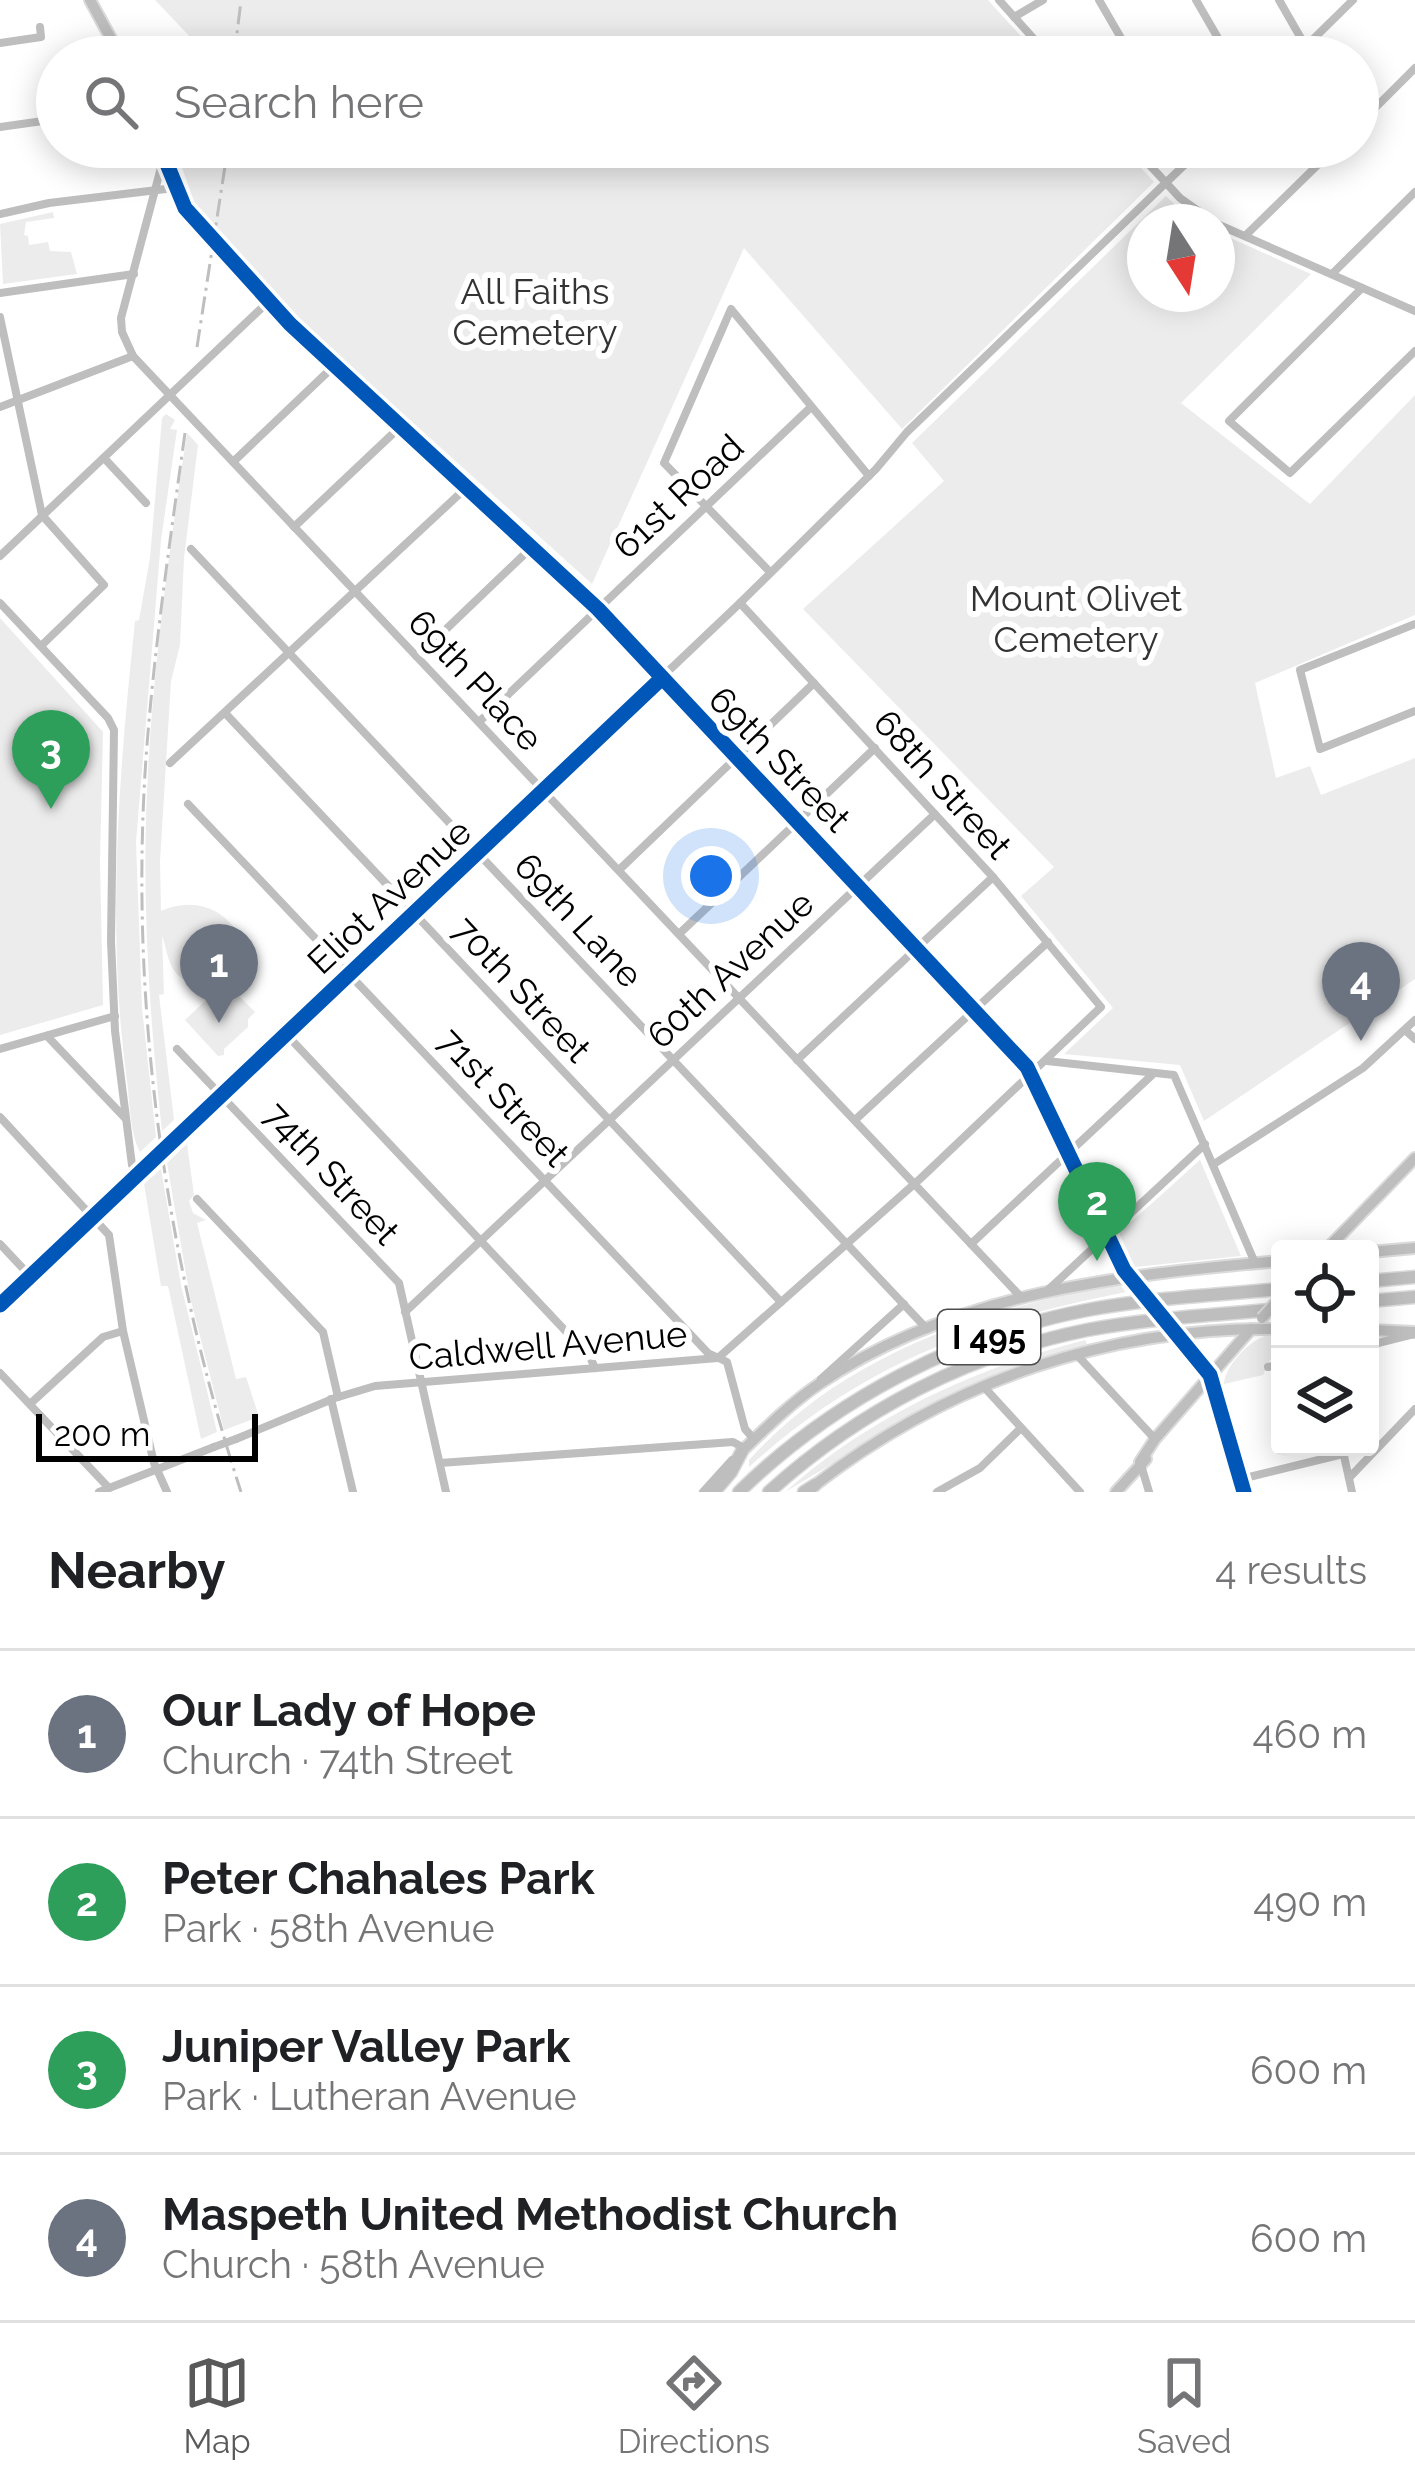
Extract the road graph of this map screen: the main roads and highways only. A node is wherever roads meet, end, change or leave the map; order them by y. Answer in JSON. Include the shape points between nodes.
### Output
{"nodes":[{"id":1,"x":90,"y":0,"type":"edge"},
{"id":2,"x":110,"y":36,"type":"edge"},
{"id":3,"x":167,"y":168,"type":"edge"},
{"id":4,"x":1415,"y":1158,"type":"edge"},
{"id":5,"x":1337,"y":1238,"type":"edge"},
{"id":6,"x":1415,"y":1248,"type":"edge"},
{"id":7,"x":1379,"y":1251,"type":"edge"},
{"id":8,"x":1271,"y":1262,"type":"edge"},
{"id":9,"x":1129,"y":1276,"type":"junction"},
{"id":10,"x":1415,"y":1277,"type":"edge"},
{"id":11,"x":1379,"y":1280,"type":"edge"},
{"id":12,"x":1271,"y":1294,"type":"edge"},
{"id":13,"x":1415,"y":1297,"type":"edge"},
{"id":14,"x":1379,"y":1300,"type":"edge"},
{"id":15,"x":1271,"y":1306,"type":"edge"},
{"id":16,"x":1271,"y":1310,"type":"edge"},
{"id":17,"x":1251,"y":1329,"type":"junction"},
{"id":18,"x":1271,"y":1329,"type":"edge"},
{"id":19,"x":1176,"y":1331,"type":"junction"},
{"id":20,"x":1379,"y":1331,"type":"edge"},
{"id":21,"x":1415,"y":1333,"type":"edge"},
{"id":22,"x":1210,"y":1375,"type":"junction"},
{"id":23,"x":1172,"y":1423,"type":"junction"},
{"id":24,"x":743,"y":1449,"type":"joint"},
{"id":25,"x":1140,"y":1462,"type":"junction"},
{"id":26,"x":809,"y":1490,"type":"edge"},
{"id":27,"x":714,"y":1492,"type":"edge"},
{"id":28,"x":739,"y":1492,"type":"edge"},
{"id":29,"x":769,"y":1492,"type":"edge"},
{"id":30,"x":1116,"y":1492,"type":"edge"}],
"edges":[{"from":1,"to":2,"type":"main road"},
{"from":3,"to":9,"type":"main road","name":"69th Street","bridge":true,"via":[[195,220],[270,300],[598,609],[1030,1072]]},
{"from":4,"to":5,"type":"main road"},
{"from":6,"to":7,"type":"main road"},
{"from":8,"to":9,"type":"main road"},
{"from":9,"to":19,"type":"main road","name":"69th Street","bridge":true},
{"from":9,"to":24,"type":"main road","via":[[1048,1290],[927,1329],[806,1393]]},
{"from":10,"to":11,"type":"highway"},
{"from":12,"to":28,"type":"highway","number":"I 495","via":[[1096,1309],[977,1341],[843,1409]]},
{"from":13,"to":14,"type":"highway"},
{"from":15,"to":17,"type":"main road","bridge":true},
{"from":16,"to":29,"type":"highway","number":"I 495","via":[[1109,1326],[1004,1353],[859,1422]]},
{"from":17,"to":18,"type":"main road"},
{"from":17,"to":19,"type":"main road"},
{"from":17,"to":22,"type":"main road"},
{"from":19,"to":22,"type":"main road","name":"69th Street"},
{"from":19,"to":26,"type":"main road","via":[[982,1385],[882,1438]]},
{"from":20,"to":21,"type":"main road"},
{"from":22,"to":23,"type":"main road"},
{"from":23,"to":25,"type":"main road"},
{"from":23,"to":25,"type":"main road"},
{"from":24,"to":27,"type":"highway"},
{"from":25,"to":30,"type":"main road"}]}
